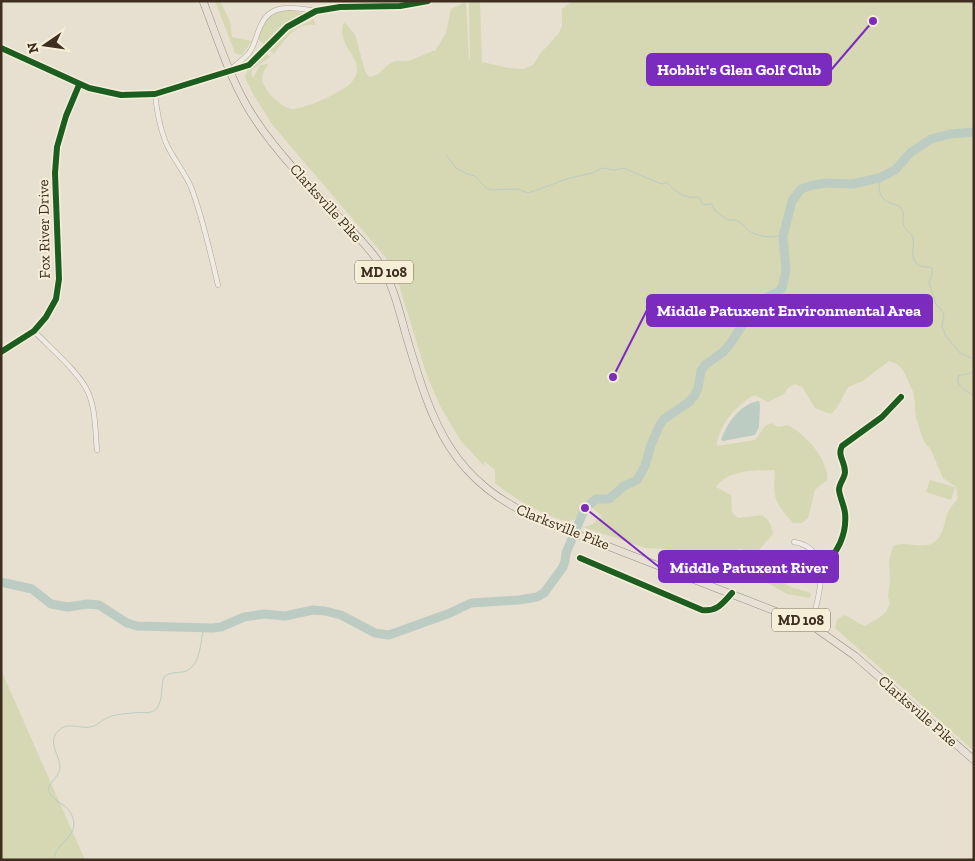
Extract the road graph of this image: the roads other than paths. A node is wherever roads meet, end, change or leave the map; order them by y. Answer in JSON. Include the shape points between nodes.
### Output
{"nodes":[{"id":1,"x":203,"y":1,"type":"edge"},
{"id":2,"x":428,"y":1,"type":"edge"},
{"id":3,"x":316,"y":11,"type":"junction"},
{"id":4,"x":1,"y":48,"type":"edge"},
{"id":5,"x":230,"y":70,"type":"junction"},
{"id":6,"x":79,"y":85,"type":"junction"},
{"id":7,"x":154,"y":94,"type":"junction"},
{"id":8,"x":218,"y":285,"type":"dead end"},
{"id":9,"x":34,"y":331,"type":"junction"},
{"id":10,"x":1,"y":352,"type":"edge"},
{"id":11,"x":901,"y":397,"type":"dead end"},
{"id":12,"x":97,"y":450,"type":"dead end"},
{"id":13,"x":794,"y":542,"type":"dead end"},
{"id":14,"x":580,"y":558,"type":"dead end"},
{"id":15,"x":820,"y":566,"type":"junction"},
{"id":16,"x":732,"y":593,"type":"junction"},
{"id":17,"x":811,"y":625,"type":"junction"},
{"id":18,"x":974,"y":760,"type":"edge"}],
"edges":[{"from":1,"to":5,"type":"main road","name":"Clarksville Pike","number":"MD 108"},
{"from":2,"to":3,"type":"street"},
{"from":3,"to":5,"type":"street","via":[[287,27],[248,65]]},
{"from":3,"to":5,"type":"street","via":[[288,7],[272,12],[263,20],[248,54]]},
{"from":4,"to":6,"type":"street"},
{"from":5,"to":7,"type":"street"},
{"from":5,"to":16,"type":"main road","name":"Clarksville Pike","number":"MD 108","via":[[263,130],[378,262],[396,301],[428,406],[450,448],[470,472],[499,498],[524,513]]},
{"from":6,"to":7,"type":"street","via":[[121,95]]},
{"from":6,"to":9,"type":"street","name":"Fox River Drive","via":[[60,133],[56,159],[58,290],[52,308]]},
{"from":7,"to":8,"type":"street","via":[[164,137],[194,196]]},
{"from":9,"to":10,"type":"street","name":"Fox River Drive"},
{"from":9,"to":12,"type":"street","via":[[78,376],[88,392]]},
{"from":11,"to":15,"type":"street","via":[[882,417],[842,446],[840,458],[845,472],[839,487],[845,514],[842,534],[837,551]]},
{"from":13,"to":15,"type":"street","via":[[809,548]]},
{"from":14,"to":16,"type":"street","via":[[702,610],[716,609]]},
{"from":15,"to":17,"type":"street","via":[[820,584]]},
{"from":16,"to":17,"type":"main road","name":"Clarksville Pike","number":"MD 108"},
{"from":17,"to":18,"type":"main road","name":"Clarksville Pike","number":"MD 108","via":[[855,656]]}]}
